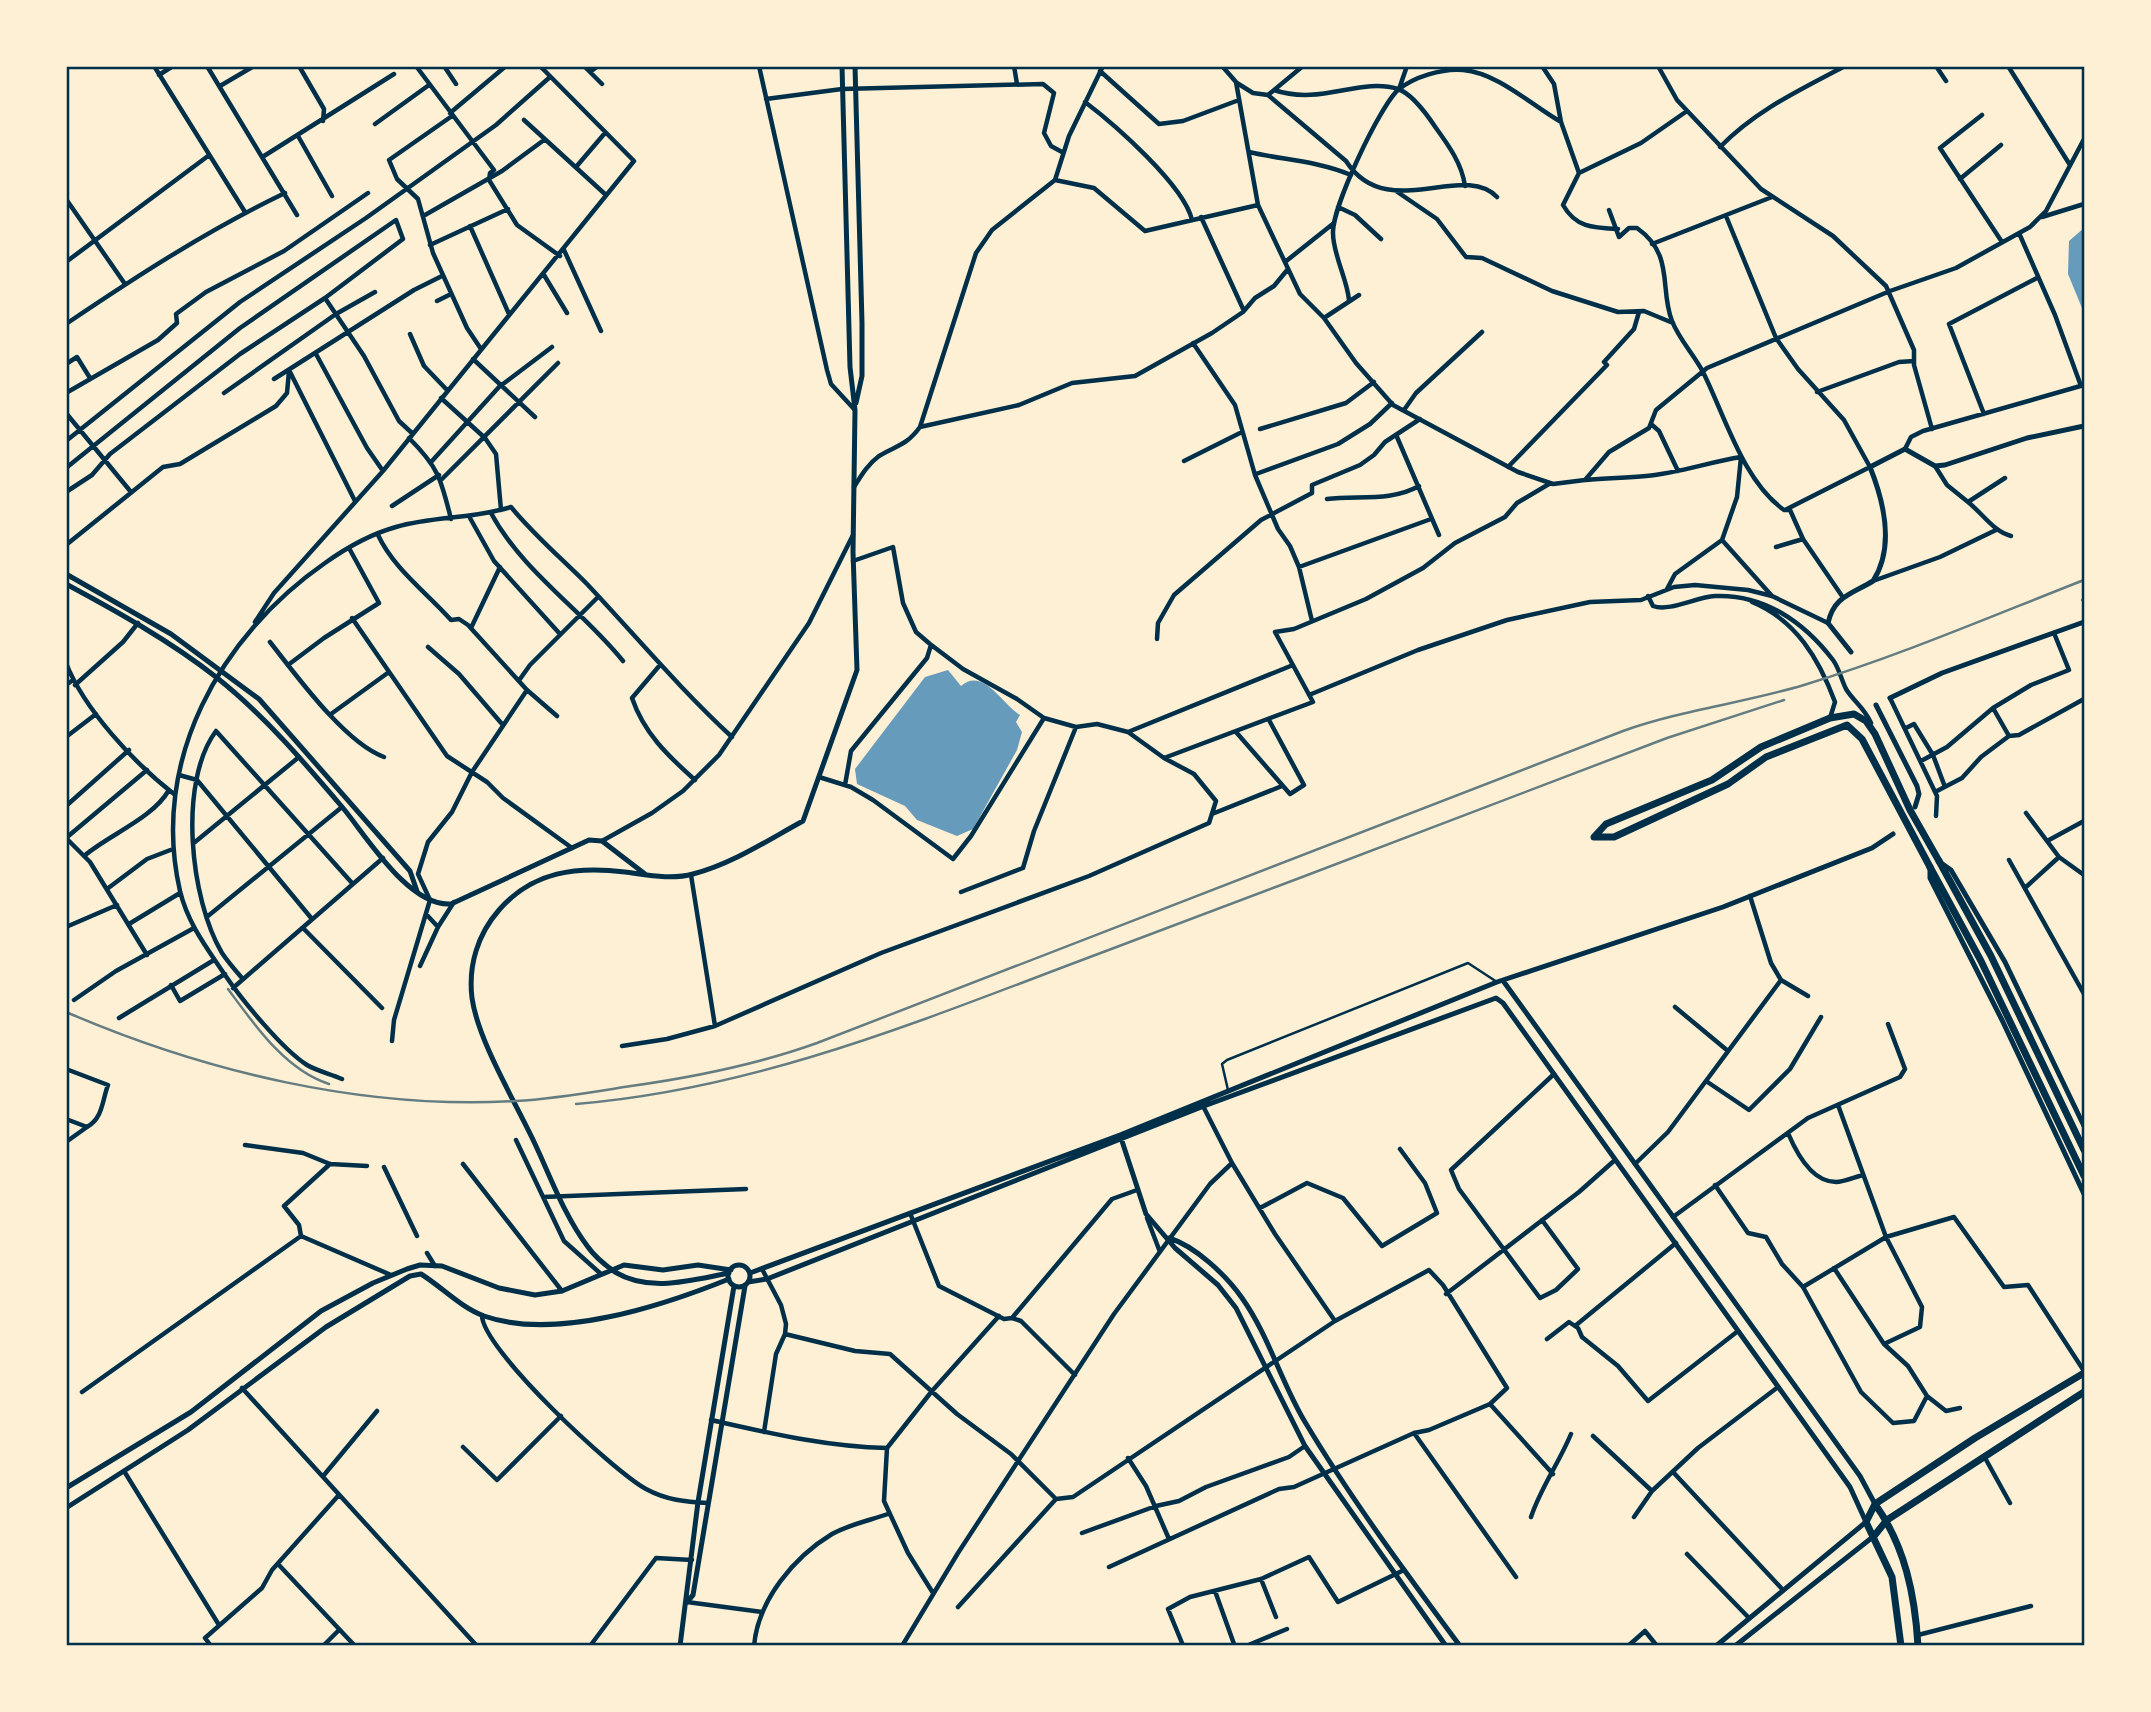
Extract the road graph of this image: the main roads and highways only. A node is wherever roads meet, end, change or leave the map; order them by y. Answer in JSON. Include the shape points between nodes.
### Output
{"nodes":[{"id":1,"x":2084,"y":1150,"type":"edge"},
{"id":2,"x":2084,"y":1176,"type":"edge"},
{"id":3,"x":2084,"y":1372,"type":"edge"},
{"id":4,"x":2084,"y":1392,"type":"edge"},
{"id":5,"x":1875,"y":1504,"type":"junction"},
{"id":6,"x":1887,"y":1520,"type":"junction"},
{"id":7,"x":1874,"y":1536,"type":"junction"},
{"id":8,"x":1901,"y":1646,"type":"edge"},
{"id":9,"x":1918,"y":1646,"type":"edge"}],
"edges":[{"from":1,"to":2,"type":"main road","via":[[1991,956],[1910,810],[1875,734],[1860,716],[1830,718],[1761,747],[1712,780],[1606,824],[1594,837],[1614,837],[1728,784],[1766,757],[1847,725],[1862,739],[1940,884]]},
{"from":3,"to":5,"type":"main road"},
{"from":4,"to":6,"type":"main road"},
{"from":5,"to":6,"type":"main road"},
{"from":5,"to":7,"type":"main road","via":[[1866,1522]]},
{"from":6,"to":7,"type":"main road"},
{"from":6,"to":9,"type":"main road","via":[[1908,1572]]},
{"from":7,"to":8,"type":"main road","via":[[1894,1585]]}]}
